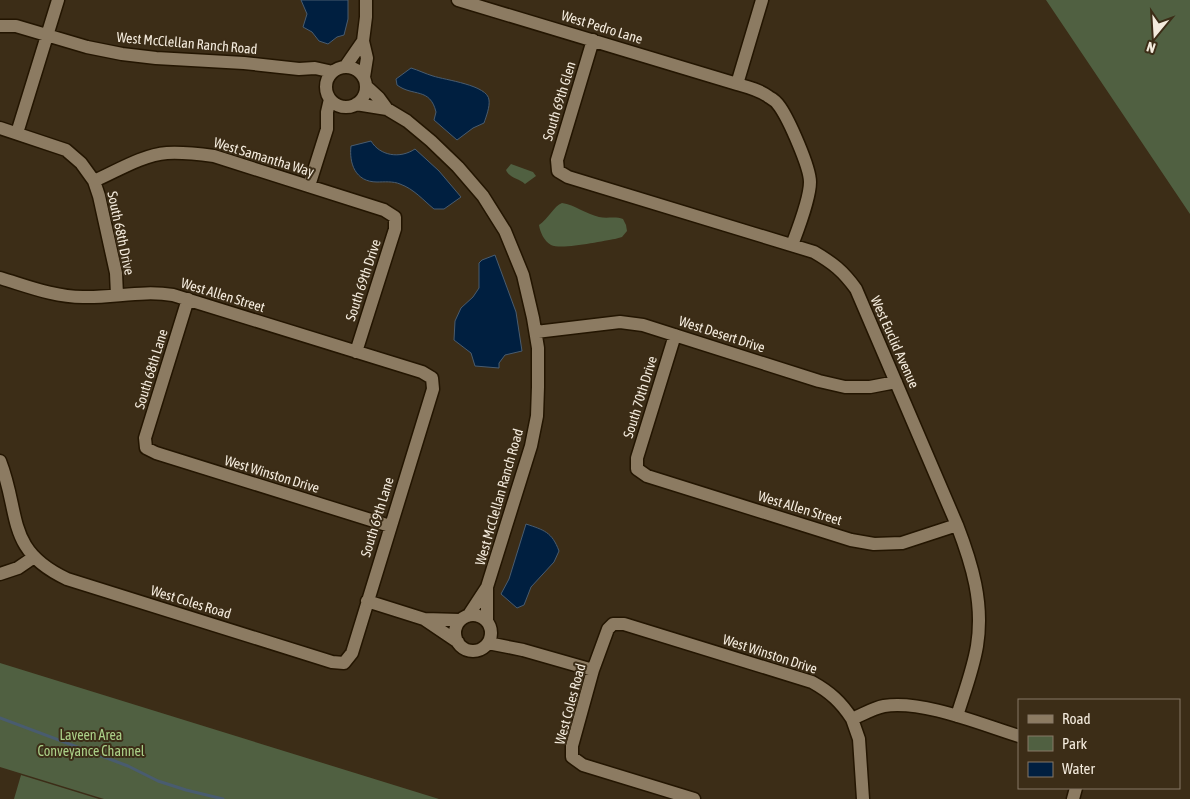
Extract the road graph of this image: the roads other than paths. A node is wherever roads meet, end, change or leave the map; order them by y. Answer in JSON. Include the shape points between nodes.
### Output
{"nodes":[{"id":1,"x":58,"y":0,"type":"edge"},
{"id":2,"x":366,"y":0,"type":"edge"},
{"id":3,"x":458,"y":0,"type":"edge"},
{"id":4,"x":762,"y":0,"type":"edge"},
{"id":5,"x":0,"y":15,"type":"edge"},
{"id":6,"x":0,"y":26,"type":"edge"},
{"id":7,"x":16,"y":26,"type":"junction"},
{"id":8,"x":47,"y":35,"type":"junction"},
{"id":9,"x":593,"y":40,"type":"junction"},
{"id":10,"x":363,"y":41,"type":"junction"},
{"id":11,"x":299,"y":69,"type":"junction"},
{"id":12,"x":339,"y":69,"type":"junction"},
{"id":13,"x":365,"y":82,"type":"junction"},
{"id":14,"x":737,"y":84,"type":"junction"},
{"id":15,"x":328,"y":94,"type":"junction"},
{"id":16,"x":352,"y":105,"type":"junction"},
{"id":17,"x":387,"y":110,"type":"junction"},
{"id":18,"x":0,"y":128,"type":"edge"},
{"id":19,"x":327,"y":129,"type":"junction"},
{"id":20,"x":17,"y":133,"type":"junction"},
{"id":21,"x":558,"y":171,"type":"joint"},
{"id":22,"x":94,"y":180,"type":"junction"},
{"id":23,"x":309,"y":186,"type":"junction"},
{"id":24,"x":395,"y":217,"type":"joint"},
{"id":25,"x":792,"y":245,"type":"junction"},
{"id":26,"x":0,"y":278,"type":"edge"},
{"id":27,"x":117,"y":295,"type":"junction"},
{"id":28,"x":188,"y":299,"type":"junction"},
{"id":29,"x":536,"y":332,"type":"junction"},
{"id":30,"x":675,"y":335,"type":"junction"},
{"id":31,"x":356,"y":352,"type":"junction"},
{"id":32,"x":432,"y":378,"type":"joint"},
{"id":33,"x":896,"y":382,"type":"junction"},
{"id":34,"x":146,"y":448,"type":"joint"},
{"id":35,"x":0,"y":461,"type":"edge"},
{"id":36,"x":637,"y":469,"type":"joint"},
{"id":37,"x":957,"y":525,"type":"junction"},
{"id":38,"x":390,"y":526,"type":"junction"},
{"id":39,"x":34,"y":558,"type":"junction"},
{"id":40,"x":0,"y":574,"type":"edge"},
{"id":41,"x":488,"y":587,"type":"junction"},
{"id":42,"x":367,"y":601,"type":"junction"},
{"id":43,"x":464,"y":618,"type":"junction"},
{"id":44,"x":424,"y":619,"type":"junction"},
{"id":45,"x":613,"y":624,"type":"joint"},
{"id":46,"x":489,"y":632,"type":"junction"},
{"id":47,"x":458,"y":642,"type":"junction"},
{"id":48,"x":344,"y":662,"type":"joint"},
{"id":49,"x":593,"y":670,"type":"junction"},
{"id":50,"x":957,"y":716,"type":"junction"},
{"id":51,"x":852,"y":719,"type":"junction"},
{"id":52,"x":1018,"y":736,"type":"edge"},
{"id":53,"x":694,"y":799,"type":"edge"},
{"id":54,"x":863,"y":799,"type":"edge"}],
"edges":[{"from":1,"to":8,"type":"street"},
{"from":2,"to":10,"type":"street"},
{"from":3,"to":9,"type":"street","name":"West Pedro Lane"},
{"from":4,"to":14,"type":"street"},
{"from":5,"to":7,"type":"street","name":"West McClellan Ranch Road"},
{"from":6,"to":7,"type":"street","name":"West McClellan Ranch Road"},
{"from":7,"to":8,"type":"street","name":"West McClellan Ranch Road"},
{"from":8,"to":11,"type":"street","name":"West McClellan Ranch Road","via":[[122,54]]},
{"from":8,"to":20,"type":"street"},
{"from":9,"to":14,"type":"street","name":"West Pedro Lane"},
{"from":9,"to":21,"type":"street","name":"South 69th Glen","via":[[557,160]]},
{"from":10,"to":12,"type":"street"},
{"from":10,"to":13,"type":"street","via":[[367,58]]},
{"from":11,"to":12,"type":"street","name":"West McClellan Ranch Road"},
{"from":11,"to":15,"type":"street","via":[[316,79]]},
{"from":12,"to":13,"type":"street","via":[[354,68]]},
{"from":12,"to":15,"type":"street","via":[[327,79]]},
{"from":13,"to":16,"type":"street","via":[[364,96]]},
{"from":13,"to":17,"type":"street"},
{"from":14,"to":25,"type":"street","name":"West Pedro Lane","via":[[757,90],[780,107],[808,169],[808,194]]},
{"from":15,"to":16,"type":"street","via":[[341,106]]},
{"from":15,"to":19,"type":"street"},
{"from":16,"to":17,"type":"street"},
{"from":16,"to":19,"type":"street"},
{"from":17,"to":29,"type":"street","name":"West McClellan Ranch Road","via":[[432,141],[483,196],[505,231],[523,275]]},
{"from":18,"to":20,"type":"street"},
{"from":19,"to":23,"type":"street"},
{"from":20,"to":22,"type":"street","name":"South 68th Drive","via":[[66,150],[82,163]]},
{"from":21,"to":25,"type":"street","name":"West Euclid Avenue","via":[[568,177]]},
{"from":22,"to":23,"type":"street","name":"West Samantha Way","via":[[143,159],[166,153],[192,153],[214,156]]},
{"from":22,"to":27,"type":"street","name":"South 68th Drive","via":[[116,273]]},
{"from":23,"to":24,"type":"street","name":"West Samantha Way","via":[[384,210]]},
{"from":24,"to":31,"type":"street","name":"South 69th Drive","via":[[395,230]]},
{"from":25,"to":33,"type":"street","name":"West Euclid Avenue","via":[[833,262],[846,274]]},
{"from":26,"to":27,"type":"street","name":"West Allen Street","via":[[64,296]]},
{"from":27,"to":28,"type":"street","name":"West Allen Street","via":[[156,292]]},
{"from":28,"to":31,"type":"street","name":"West Allen Street"},
{"from":28,"to":34,"type":"street","name":"South 68th Lane","via":[[145,438]]},
{"from":29,"to":30,"type":"street","name":"West Desert Drive","via":[[620,322]]},
{"from":29,"to":41,"type":"street","name":"West McClellan Ranch Road","via":[[537,416]]},
{"from":30,"to":33,"type":"street","name":"West Desert Drive","via":[[846,387]]},
{"from":30,"to":36,"type":"street","name":"South 70th Drive","via":[[637,458]]},
{"from":31,"to":32,"type":"street","name":"West Allen Street"},
{"from":32,"to":38,"type":"street","name":"South 69th Lane","via":[[433,388]]},
{"from":33,"to":37,"type":"street","name":"West Euclid Avenue"},
{"from":34,"to":38,"type":"street","name":"West Winston Drive"},
{"from":35,"to":39,"type":"street","name":"West Coles Road","via":[[18,532]]},
{"from":36,"to":37,"type":"street","name":"West Allen Street","via":[[647,476],[874,544],[902,543]]},
{"from":37,"to":50,"type":"street","name":"West Euclid Avenue","via":[[975,580],[980,622],[974,661]]},
{"from":38,"to":42,"type":"street","name":"South 69th Lane"},
{"from":39,"to":40,"type":"street"},
{"from":39,"to":48,"type":"street","name":"West Coles Road","via":[[67,579],[332,662]]},
{"from":41,"to":43,"type":"street"},
{"from":41,"to":46,"type":"street"},
{"from":42,"to":44,"type":"street"},
{"from":42,"to":48,"type":"street","name":"South 69th Lane","via":[[352,653]]},
{"from":43,"to":44,"type":"street"},
{"from":43,"to":46,"type":"street","via":[[477,615]]},
{"from":43,"to":47,"type":"street","via":[[455,630]]},
{"from":44,"to":47,"type":"street"},
{"from":45,"to":49,"type":"street","name":"West Coles Road","via":[[608,629]]},
{"from":45,"to":51,"type":"street","name":"West Winston Drive","via":[[624,624],[812,682],[841,703]]},
{"from":46,"to":47,"type":"street","via":[[478,650],[466,650]]},
{"from":46,"to":49,"type":"street","via":[[523,650]]},
{"from":49,"to":53,"type":"street","name":"West Coles Road","via":[[572,746],[572,757],[583,765]]},
{"from":50,"to":51,"type":"street","via":[[903,704],[882,706]]},
{"from":50,"to":52,"type":"street"},
{"from":51,"to":54,"type":"street","via":[[859,739]]}]}
